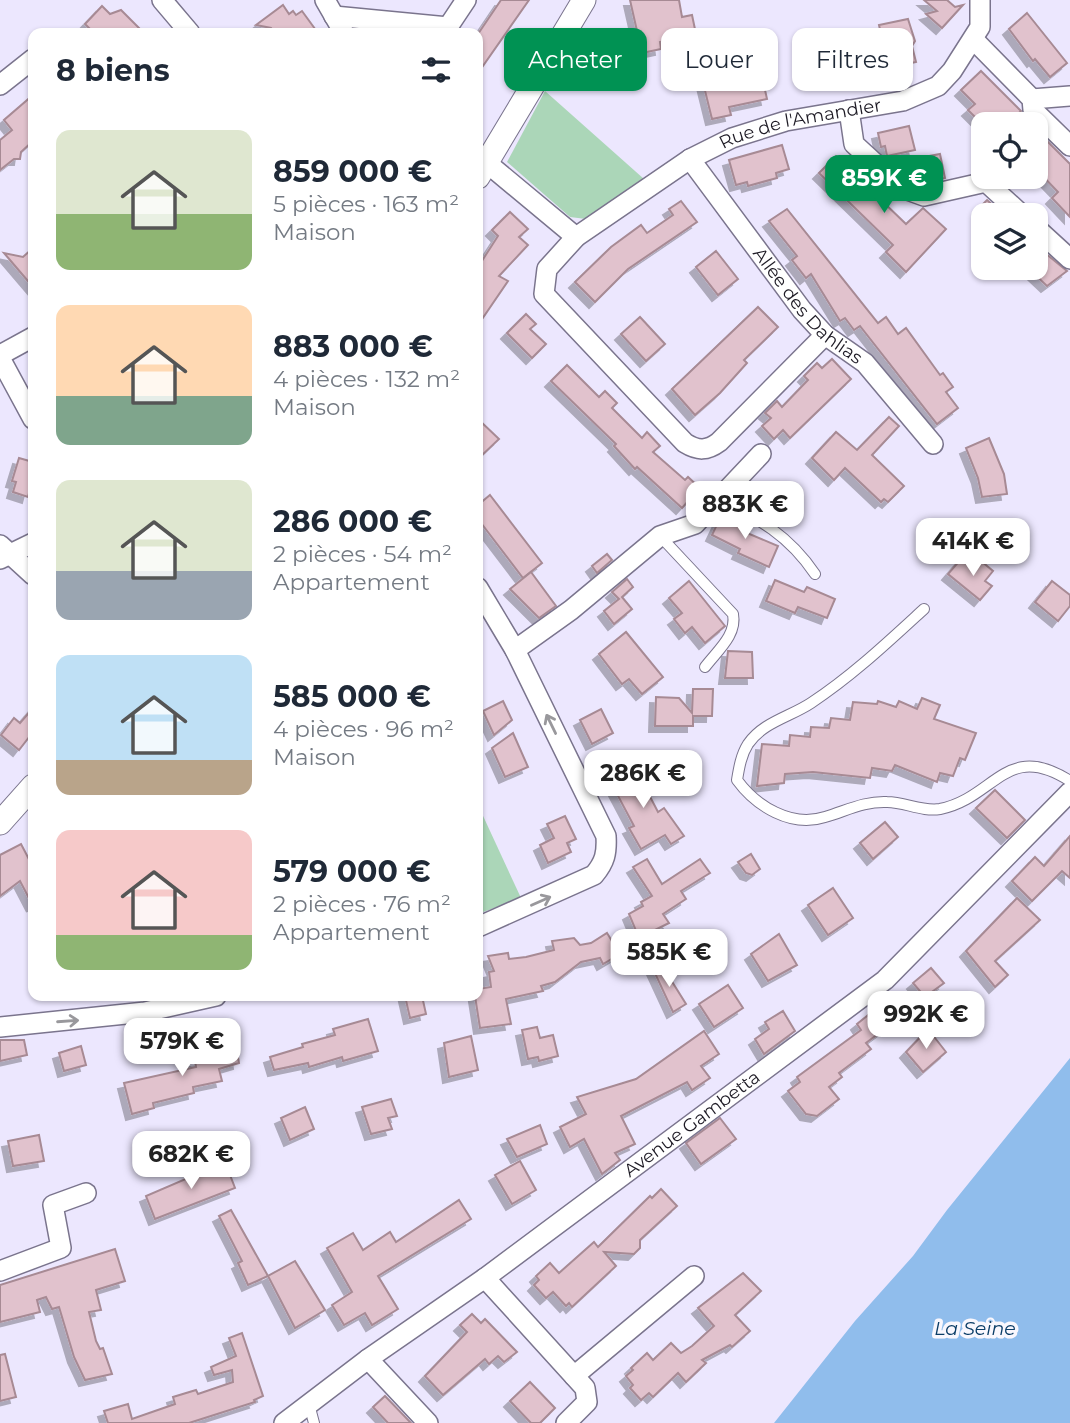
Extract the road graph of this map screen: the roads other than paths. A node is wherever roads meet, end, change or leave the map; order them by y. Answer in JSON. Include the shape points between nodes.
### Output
{"nodes":[{"id":1,"x":163,"y":0,"type":"edge"},
{"id":2,"x":466,"y":0,"type":"edge"},
{"id":3,"x":584,"y":0,"type":"edge"},
{"id":4,"x":980,"y":0,"type":"edge"},
{"id":5,"x":334,"y":17,"type":"edge"},
{"id":6,"x":186,"y":28,"type":"edge"},
{"id":7,"x":429,"y":28,"type":"edge"},
{"id":8,"x":447,"y":28,"type":"edge"},
{"id":9,"x":974,"y":40,"type":"junction"},
{"id":10,"x":28,"y":64,"type":"edge"},
{"id":11,"x":0,"y":85,"type":"edge"},
{"id":12,"x":1070,"y":96,"type":"edge"},
{"id":13,"x":1032,"y":99,"type":"junction"},
{"id":14,"x":849,"y":110,"type":"junction"},
{"id":15,"x":1070,"y":146,"type":"edge"},
{"id":16,"x":690,"y":159,"type":"junction"},
{"id":17,"x":483,"y":168,"type":"edge"},
{"id":18,"x":483,"y":171,"type":"edge"},
{"id":19,"x":1009,"y":203,"type":"edge"},
{"id":20,"x":576,"y":237,"type":"junction"},
{"id":21,"x":1048,"y":239,"type":"edge"},
{"id":22,"x":1070,"y":259,"type":"edge"},
{"id":23,"x":825,"y":335,"type":"junction"},
{"id":24,"x":28,"y":340,"type":"edge"},
{"id":25,"x":0,"y":356,"type":"edge"},
{"id":26,"x":28,"y":409,"type":"edge"},
{"id":27,"x":933,"y":444,"type":"dead end"},
{"id":28,"x":761,"y":454,"type":"dead end"},
{"id":29,"x":717,"y":501,"type":"junction"},
{"id":30,"x":660,"y":536,"type":"junction"},
{"id":31,"x":28,"y":545,"type":"edge"},
{"id":32,"x":3,"y":553,"type":"edge"},
{"id":33,"x":28,"y":571,"type":"edge"},
{"id":34,"x":815,"y":574,"type":"dead end"},
{"id":35,"x":483,"y":596,"type":"edge"},
{"id":36,"x":924,"y":609,"type":"dead end"},
{"id":37,"x":515,"y":650,"type":"junction"},
{"id":38,"x":705,"y":667,"type":"dead end"},
{"id":39,"x":1070,"y":781,"type":"edge"},
{"id":40,"x":28,"y":792,"type":"edge"},
{"id":41,"x":1070,"y":792,"type":"edge"},
{"id":42,"x":0,"y":823,"type":"edge"},
{"id":43,"x":483,"y":925,"type":"edge"},
{"id":44,"x":191,"y":1001,"type":"edge"},
{"id":45,"x":0,"y":1027,"type":"edge"},
{"id":46,"x":86,"y":1193,"type":"dead end"},
{"id":47,"x":0,"y":1271,"type":"edge"},
{"id":48,"x":694,"y":1276,"type":"dead end"},
{"id":49,"x":485,"y":1278,"type":"junction"},
{"id":50,"x":368,"y":1359,"type":"junction"},
{"id":51,"x":574,"y":1376,"type":"junction"},
{"id":52,"x":311,"y":1414,"type":"edge"},
{"id":53,"x":284,"y":1423,"type":"edge"},
{"id":54,"x":428,"y":1423,"type":"edge"},
{"id":55,"x":566,"y":1423,"type":"edge"}],
"edges":[{"from":1,"to":6,"type":"street"},
{"from":2,"to":8,"type":"street"},
{"from":3,"to":17,"type":"street"},
{"from":4,"to":9,"type":"street","name":"Rue de l'Amandier","via":[[980,27]]},
{"from":5,"to":7,"type":"street"},
{"from":9,"to":13,"type":"street"},
{"from":9,"to":14,"type":"street","name":"Rue de l'Amandier","via":[[953,71],[923,94]]},
{"from":10,"to":11,"type":"street"},
{"from":12,"to":13,"type":"street"},
{"from":13,"to":15,"type":"street","via":[[1033,110]]},
{"from":14,"to":16,"type":"street","name":"Rue de l'Amandier","via":[[786,121],[732,138]]},
{"from":14,"to":19,"type":"street","via":[[854,144],[902,188],[924,196],[986,182]]},
{"from":16,"to":20,"type":"street","name":"Rue de l'Amandier"},
{"from":16,"to":23,"type":"street","name":"Allée des Dahlias","via":[[762,259]]},
{"from":18,"to":20,"type":"street"},
{"from":20,"to":23,"type":"street","name":"Rue de l'Amandier","via":[[547,269],[544,294],[685,443],[696,449],[719,442]]},
{"from":21,"to":22,"type":"street"},
{"from":23,"to":27,"type":"street","name":"Allée des Dahlias","via":[[865,363]]},
{"from":24,"to":25,"type":"street"},
{"from":25,"to":26,"type":"street"},
{"from":28,"to":29,"type":"street"},
{"from":29,"to":30,"type":"street","via":[[695,524]]},
{"from":29,"to":34,"type":"lane","via":[[772,528],[800,551]]},
{"from":30,"to":37,"type":"street"},
{"from":30,"to":38,"type":"lane","via":[[733,614],[735,625],[730,635]]},
{"from":31,"to":32,"type":"street"},
{"from":32,"to":33,"type":"street"},
{"from":35,"to":37,"type":"street"},
{"from":36,"to":39,"type":"lane","via":[[859,668],[810,705],[765,726],[748,744],[737,780],[750,797],[769,811],[822,818],[855,805],[888,802],[939,809],[968,798],[1006,771],[1028,766],[1050,768]]},
{"from":43,"to":37,"type":"street","one_way":true,"via":[[594,875],[607,851],[606,836]]},
{"from":40,"to":42,"type":"street"},
{"from":41,"to":49,"type":"street","name":"Avenue Gambetta","via":[[885,980]]},
{"from":45,"to":44,"type":"street","one_way":true,"via":[[113,1017]]},
{"from":46,"to":47,"type":"street","via":[[53,1205],[61,1248]]},
{"from":48,"to":51,"type":"street"},
{"from":49,"to":50,"type":"street","name":"Avenue Gambetta"},
{"from":49,"to":51,"type":"street"},
{"from":50,"to":52,"type":"street","name":"Avenue Gambetta"},
{"from":50,"to":54,"type":"street"},
{"from":51,"to":55,"type":"street","via":[[585,1388],[587,1402]]},
{"from":52,"to":53,"type":"street","name":"Avenue Gambetta"}]}
